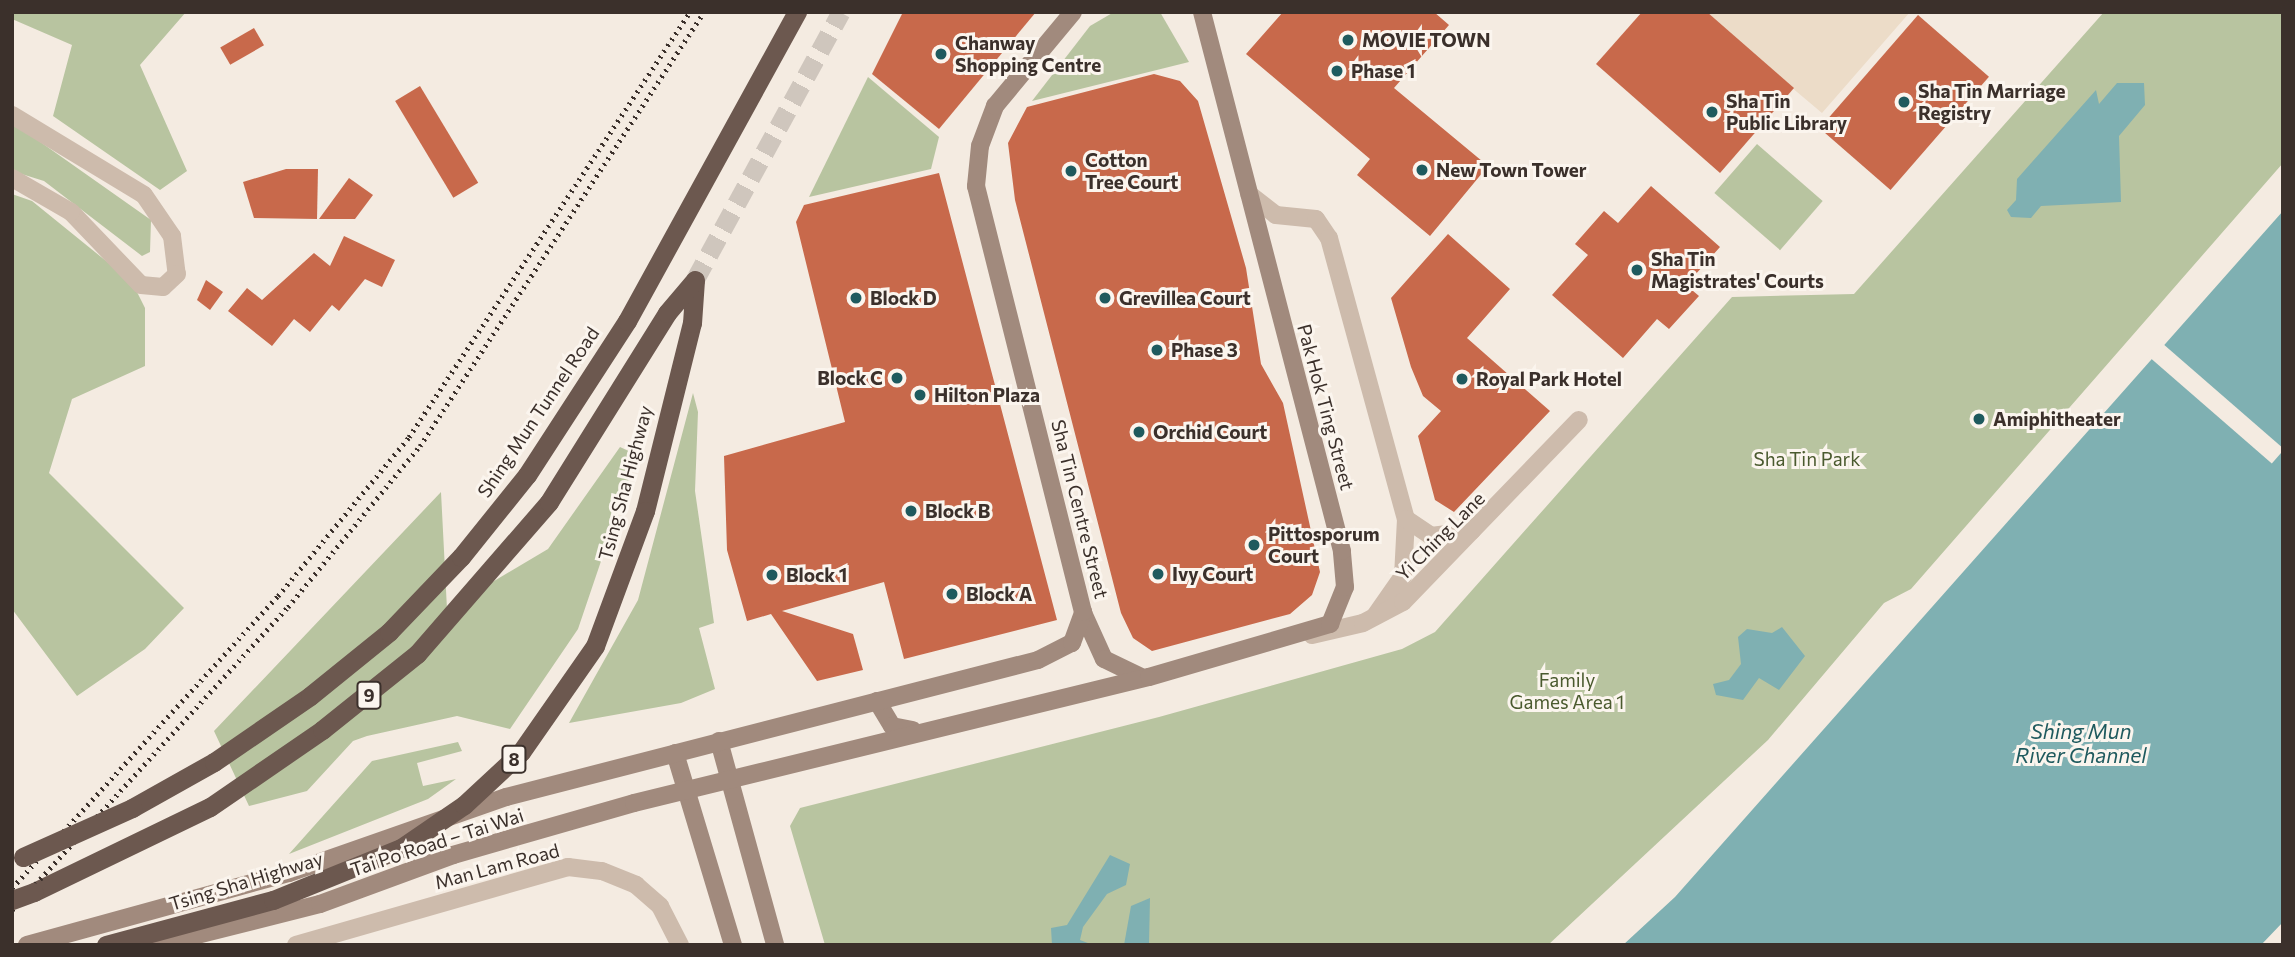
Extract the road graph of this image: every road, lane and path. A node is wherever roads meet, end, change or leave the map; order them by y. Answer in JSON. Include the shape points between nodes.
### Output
{"nodes":[{"id":1,"x":797,"y":12,"type":"edge"},
{"id":2,"x":1073,"y":12,"type":"edge"},
{"id":3,"x":1201,"y":14,"type":"edge"},
{"id":4,"x":12,"y":116,"type":"edge"},
{"id":5,"x":12,"y":178,"type":"edge"},
{"id":6,"x":1249,"y":194,"type":"junction"},
{"id":7,"x":695,"y":280,"type":"joint"},
{"id":8,"x":1579,"y":419,"type":"dead end"},
{"id":9,"x":1492,"y":516,"type":"junction"},
{"id":10,"x":1406,"y":519,"type":"junction"},
{"id":11,"x":1083,"y":612,"type":"junction"},
{"id":12,"x":1375,"y":616,"type":"junction"},
{"id":13,"x":1301,"y":637,"type":"junction"},
{"id":14,"x":1149,"y":677,"type":"junction"},
{"id":15,"x":877,"y":701,"type":"junction"},
{"id":16,"x":920,"y":731,"type":"junction"},
{"id":17,"x":719,"y":741,"type":"junction"},
{"id":18,"x":675,"y":753,"type":"junction"},
{"id":19,"x":731,"y":778,"type":"junction"},
{"id":20,"x":686,"y":789,"type":"junction"},
{"id":21,"x":12,"y":861,"type":"edge"},
{"id":22,"x":12,"y":900,"type":"edge"},
{"id":23,"x":27,"y":945,"type":"edge"},
{"id":24,"x":106,"y":945,"type":"edge"},
{"id":25,"x":156,"y":945,"type":"edge"},
{"id":26,"x":296,"y":945,"type":"edge"},
{"id":27,"x":680,"y":945,"type":"edge"},
{"id":28,"x":733,"y":945,"type":"edge"},
{"id":29,"x":775,"y":945,"type":"edge"}],
"edges":[{"from":1,"to":21,"type":"highway","name":"Shing Mun Tunnel Road","number":"9","bridge":true,"via":[[638,303],[527,475],[426,595],[310,696],[186,779]]},
{"from":2,"to":11,"type":"main road","name":"Sha Tin Centre Street","via":[[995,106],[980,146],[976,186]]},
{"from":3,"to":6,"type":"main road","name":"Pak Hok Ting Street"},
{"from":4,"to":5,"type":"street","via":[[144,195],[172,236],[177,274],[163,287],[141,285],[71,212]]},
{"from":6,"to":10,"type":"street","via":[[1276,215],[1303,215],[1325,228]]},
{"from":6,"to":13,"type":"main road","name":"Pak Hok Ting Street","via":[[1344,568],[1342,606],[1330,624]]},
{"from":7,"to":22,"type":"highway","number":"9","bridge":true,"via":[[667,313],[549,502],[443,628],[323,730],[188,820]]},
{"from":7,"to":24,"type":"highway","name":"Tsing Sha Highway","number":"8","bridge":true,"via":[[692,323],[645,511],[619,592],[570,689],[521,752],[464,806],[401,848],[330,881]]},
{"from":8,"to":9,"type":"street","name":"Yi Ching Lane"},
{"from":9,"to":10,"type":"street","via":[[1448,539]]},
{"from":9,"to":12,"type":"street","name":"Yi Ching Lane","via":[[1422,586]]},
{"from":10,"to":12,"type":"street","via":[[1404,576]]},
{"from":11,"to":14,"type":"main road","via":[[1104,659],[1131,676]]},
{"from":11,"to":15,"type":"main road","name":"Sha Tin Centre Street","via":[[1079,634],[1052,655]]},
{"from":12,"to":13,"type":"street","name":"Yi Ching Lane"},
{"from":13,"to":14,"type":"main road","name":"Pak Hok Ting Street"},
{"from":14,"to":16,"type":"main road"},
{"from":15,"to":16,"type":"main road","via":[[892,726]]},
{"from":15,"to":17,"type":"main road","name":"Sha Tin Centre Street"},
{"from":16,"to":19,"type":"main road"},
{"from":17,"to":18,"type":"main road","name":"Tai Po Road – Tai Wai"},
{"from":17,"to":19,"type":"main road"},
{"from":18,"to":20,"type":"main road"},
{"from":18,"to":23,"type":"main road","name":"Tai Po Road – Tai Wai","via":[[506,797],[226,890]]},
{"from":19,"to":20,"type":"main road","name":"Tai Po Road – Tai Wai"},
{"from":19,"to":29,"type":"main road"},
{"from":20,"to":25,"type":"main road","name":"Tai Po Road – Tai Wai","via":[[453,855],[256,920]]},
{"from":20,"to":28,"type":"main road"},
{"from":26,"to":27,"type":"street","name":"Man Lam Road","via":[[568,867],[602,871],[636,885],[660,906]]}]}
